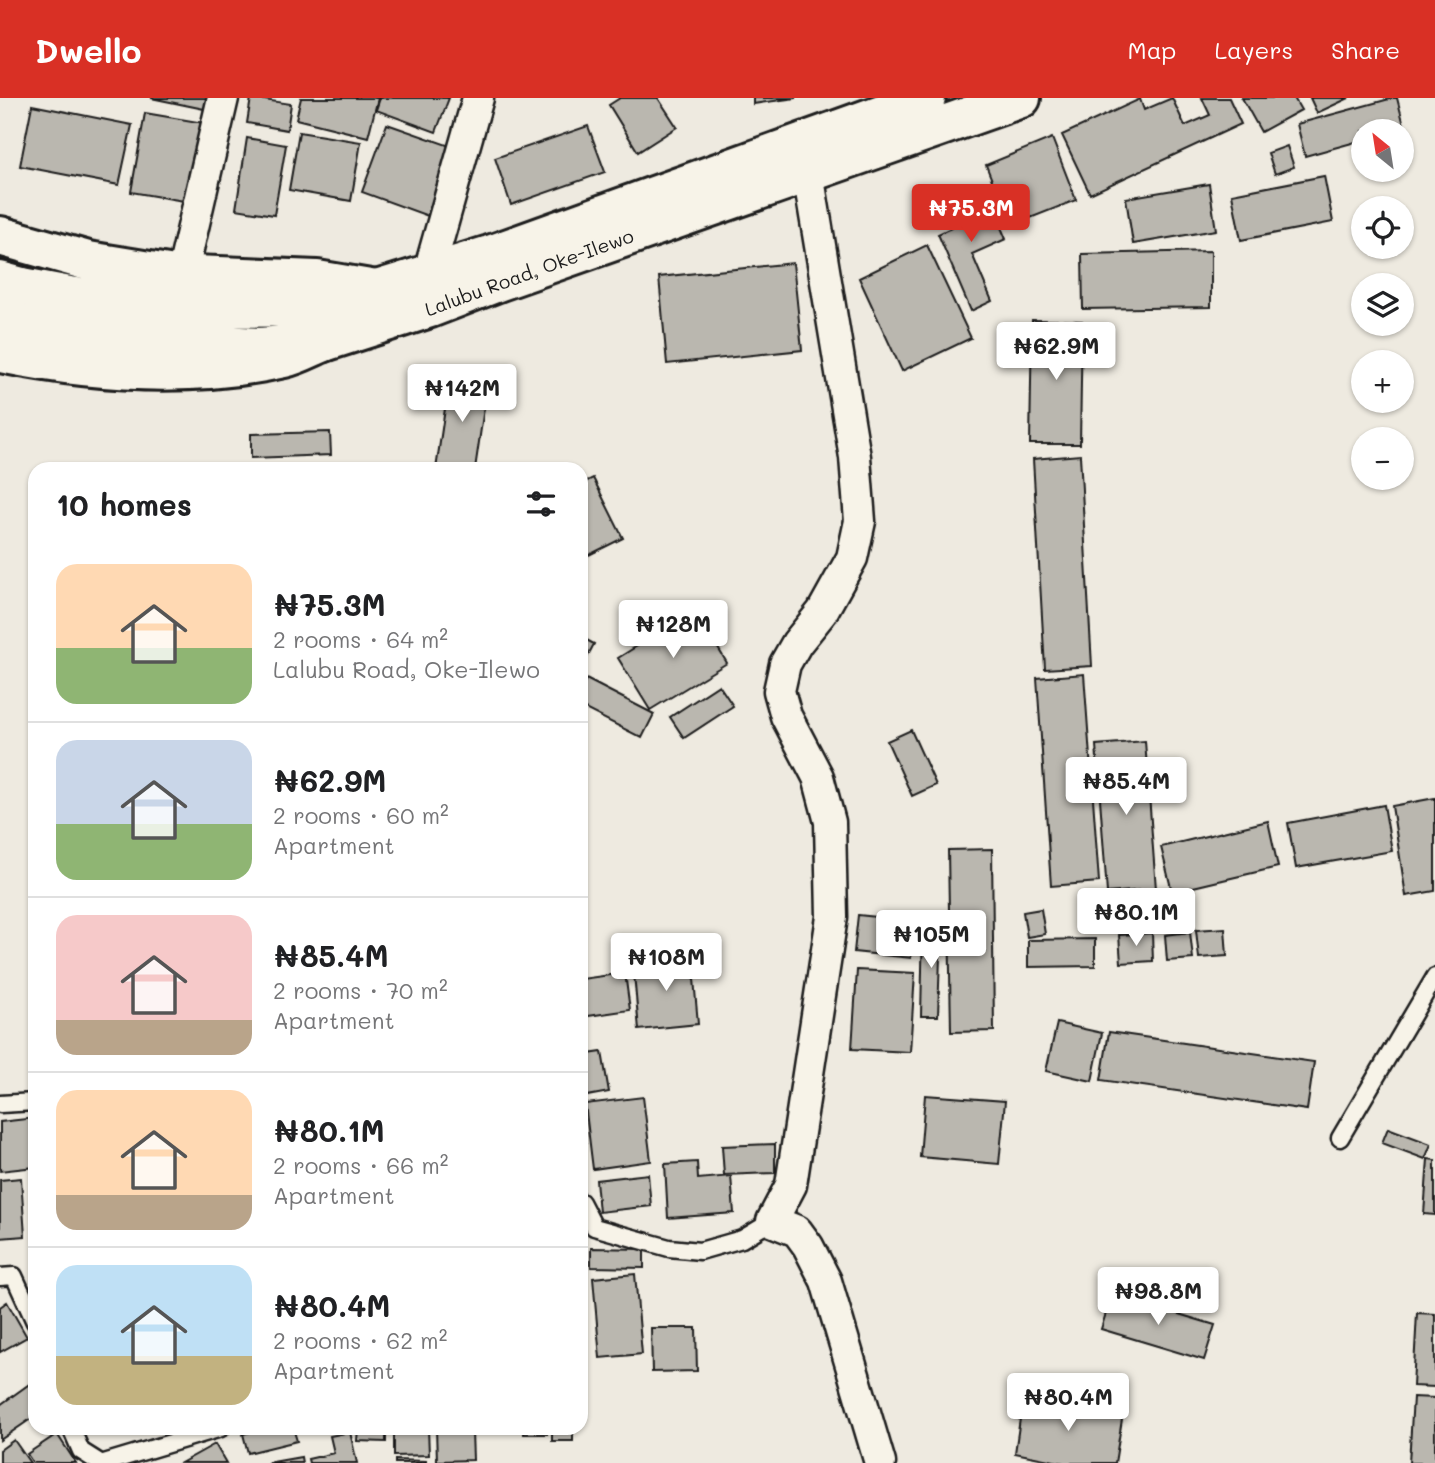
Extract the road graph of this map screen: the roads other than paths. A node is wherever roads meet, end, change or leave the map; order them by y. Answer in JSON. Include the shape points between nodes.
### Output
{"nodes":[{"id":1,"x":223,"y":98,"type":"edge"},
{"id":2,"x":478,"y":98,"type":"edge"},
{"id":3,"x":926,"y":98,"type":"edge"},
{"id":4,"x":1021,"y":98,"type":"edge"},
{"id":5,"x":808,"y":173,"type":"junction"},
{"id":6,"x":0,"y":236,"type":"edge"},
{"id":7,"x":182,"y":275,"type":"junction"},
{"id":8,"x":428,"y":275,"type":"junction"},
{"id":9,"x":11,"y":284,"type":"edge"},
{"id":10,"x":376,"y":290,"type":"junction"},
{"id":11,"x":7,"y":332,"type":"edge"},
{"id":12,"x":1435,"y":977,"type":"edge"},
{"id":13,"x":28,"y":1102,"type":"edge"},
{"id":14,"x":0,"y":1104,"type":"edge"},
{"id":15,"x":1340,"y":1138,"type":"dead end"},
{"id":16,"x":588,"y":1215,"type":"edge"},
{"id":17,"x":772,"y":1221,"type":"junction"},
{"id":18,"x":0,"y":1277,"type":"edge"},
{"id":19,"x":28,"y":1307,"type":"edge"},
{"id":20,"x":74,"y":1435,"type":"edge"},
{"id":21,"x":197,"y":1435,"type":"edge"},
{"id":22,"x":102,"y":1463,"type":"edge"},
{"id":23,"x":880,"y":1463,"type":"edge"}],
"edges":[{"from":1,"to":7,"type":"street"},
{"from":2,"to":8,"type":"street"},
{"from":3,"to":8,"type":"main road","name":"Lalubu Road, Oke-Ilewo"},
{"from":4,"to":5,"type":"main road","name":"Lalubu Road, Oke-Ilewo"},
{"from":5,"to":11,"type":"main road","name":"Lalubu Road, Oke-Ilewo","via":[[286,358],[197,370],[100,369]]},
{"from":5,"to":17,"type":"street","via":[[855,457],[860,521],[852,558],[785,664],[779,691],[786,716],[818,777],[830,822],[832,917],[791,1185]]},
{"from":6,"to":7,"type":"main road","via":[[88,261]]},
{"from":7,"to":10,"type":"main road","via":[[317,280]]},
{"from":8,"to":10,"type":"main road","name":"Lalubu Road, Oke-Ilewo"},
{"from":9,"to":10,"type":"main road","name":"Lalubu Road, Oke-Ilewo","via":[[69,296],[204,308],[322,307]]},
{"from":12,"to":15,"type":"lane"},
{"from":13,"to":14,"type":"lane"},
{"from":16,"to":17,"type":"lane","via":[[594,1227],[669,1248],[700,1251],[741,1240]]},
{"from":17,"to":23,"type":"street","via":[[797,1231],[826,1281]]},
{"from":18,"to":19,"type":"lane","via":[[13,1276]]},
{"from":20,"to":22,"type":"lane","via":[[81,1451]]},
{"from":21,"to":22,"type":"lane"}]}
